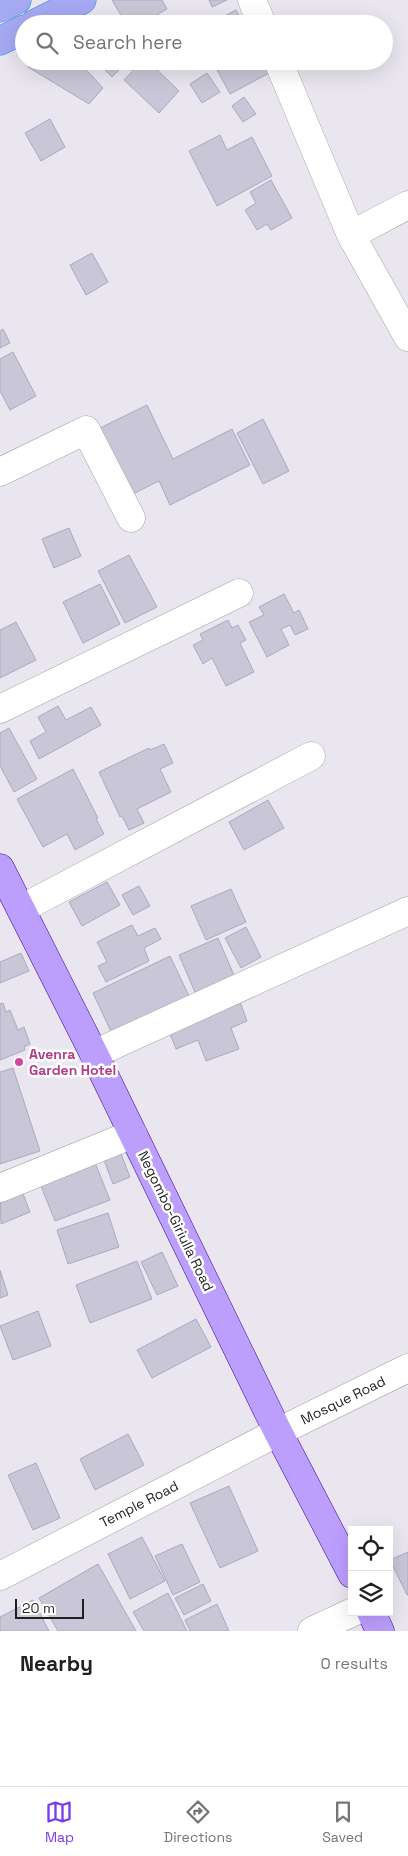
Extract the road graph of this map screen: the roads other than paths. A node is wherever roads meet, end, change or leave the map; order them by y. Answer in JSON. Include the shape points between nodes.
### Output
{"nodes":[{"id":1,"x":17,"y":0,"type":"edge"},
{"id":2,"x":82,"y":0,"type":"edge"},
{"id":3,"x":252,"y":0,"type":"edge"},
{"id":4,"x":0,"y":8,"type":"edge"},
{"id":5,"x":52,"y":15,"type":"edge"},
{"id":6,"x":258,"y":15,"type":"edge"},
{"id":7,"x":15,"y":34,"type":"edge"},
{"id":8,"x":0,"y":41,"type":"edge"},
{"id":9,"x":282,"y":70,"type":"edge"},
{"id":10,"x":408,"y":205,"type":"edge"},
{"id":11,"x":351,"y":235,"type":"junction"},
{"id":12,"x":408,"y":336,"type":"edge"},
{"id":13,"x":0,"y":472,"type":"edge"},
{"id":14,"x":131,"y":518,"type":"dead end"},
{"id":15,"x":239,"y":593,"type":"dead end"},
{"id":16,"x":0,"y":709,"type":"edge"},
{"id":17,"x":311,"y":756,"type":"dead end"},
{"id":18,"x":0,"y":868,"type":"edge"},
{"id":19,"x":21,"y":909,"type":"junction"},
{"id":20,"x":408,"y":911,"type":"edge"},
{"id":21,"x":94,"y":1054,"type":"junction"},
{"id":22,"x":133,"y":1134,"type":"junction"},
{"id":23,"x":0,"y":1188,"type":"edge"},
{"id":24,"x":408,"y":1368,"type":"edge"},
{"id":25,"x":278,"y":1432,"type":"junction"},
{"id":26,"x":350,"y":1571,"type":"edge"},
{"id":27,"x":0,"y":1576,"type":"edge"},
{"id":28,"x":348,"y":1614,"type":"edge"},
{"id":29,"x":374,"y":1616,"type":"edge"},
{"id":30,"x":312,"y":1631,"type":"edge"},
{"id":31,"x":380,"y":1631,"type":"edge"}],
"edges":[{"from":1,"to":4,"type":"highway"},
{"from":2,"to":5,"type":"highway"},
{"from":3,"to":6,"type":"street"},
{"from":7,"to":8,"type":"highway"},
{"from":9,"to":11,"type":"street"},
{"from":10,"to":11,"type":"street"},
{"from":11,"to":12,"type":"street"},
{"from":13,"to":14,"type":"street","via":[[86,430]]},
{"from":15,"to":16,"type":"street"},
{"from":17,"to":19,"type":"street"},
{"from":18,"to":19,"type":"main road","name":"Negombo-Giriulla Road"},
{"from":19,"to":21,"type":"main road","name":"Negombo-Giriulla Road"},
{"from":20,"to":21,"type":"street"},
{"from":21,"to":22,"type":"main road","name":"Negombo-Giriulla Road"},
{"from":22,"to":23,"type":"street"},
{"from":22,"to":25,"type":"main road","name":"Negombo-Giriulla Road"},
{"from":24,"to":25,"type":"street","name":"Mosque Road"},
{"from":25,"to":26,"type":"main road","name":"Negombo-Giriulla Road"},
{"from":25,"to":27,"type":"street","name":"Temple Road"},
{"from":28,"to":30,"type":"street"},
{"from":29,"to":31,"type":"main road"}]}
